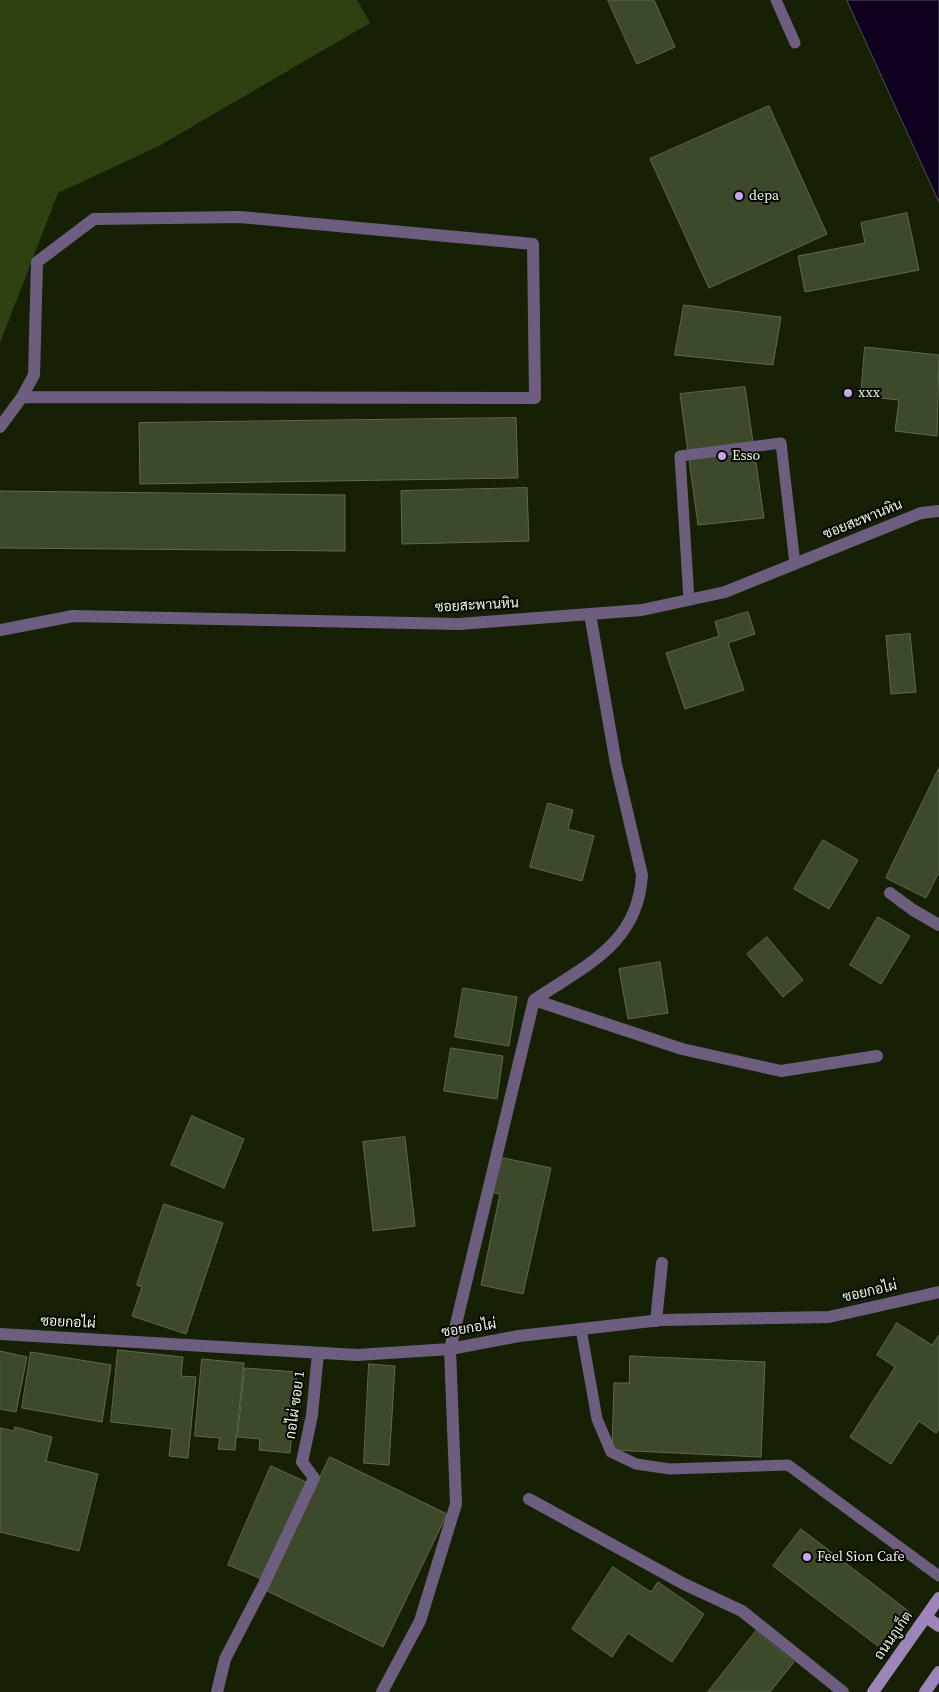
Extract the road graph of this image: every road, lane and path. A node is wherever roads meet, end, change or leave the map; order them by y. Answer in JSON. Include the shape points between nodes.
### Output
{"nodes":[{"id":1,"x":776,"y":0,"type":"edge"},
{"id":2,"x":795,"y":43,"type":"dead end"},
{"id":3,"x":22,"y":397,"type":"junction"},
{"id":4,"x":0,"y":427,"type":"edge"},
{"id":5,"x":939,"y":511,"type":"edge"},
{"id":6,"x":795,"y":564,"type":"junction"},
{"id":7,"x":689,"y":600,"type":"junction"},
{"id":8,"x":590,"y":614,"type":"junction"},
{"id":9,"x":0,"y":630,"type":"edge"},
{"id":10,"x":890,"y":893,"type":"dead end"},
{"id":11,"x":939,"y":925,"type":"edge"},
{"id":12,"x":534,"y":1000,"type":"junction"},
{"id":13,"x":877,"y":1056,"type":"dead end"},
{"id":14,"x":662,"y":1263,"type":"dead end"},
{"id":15,"x":939,"y":1292,"type":"edge"},
{"id":16,"x":656,"y":1321,"type":"junction"},
{"id":17,"x":581,"y":1329,"type":"junction"},
{"id":18,"x":0,"y":1334,"type":"edge"},
{"id":19,"x":450,"y":1349,"type":"junction"},
{"id":20,"x":318,"y":1353,"type":"junction"},
{"id":21,"x":529,"y":1500,"type":"dead end"},
{"id":22,"x":939,"y":1576,"type":"edge"},
{"id":23,"x":939,"y":1598,"type":"edge"},
{"id":24,"x":926,"y":1617,"type":"junction"},
{"id":25,"x":939,"y":1626,"type":"edge"},
{"id":26,"x":939,"y":1672,"type":"edge"},
{"id":27,"x":216,"y":1692,"type":"edge"},
{"id":28,"x":382,"y":1692,"type":"edge"},
{"id":29,"x":843,"y":1692,"type":"edge"},
{"id":30,"x":873,"y":1692,"type":"edge"},
{"id":31,"x":925,"y":1692,"type":"edge"}],
"edges":[{"from":1,"to":2,"type":"lane"},
{"from":3,"to":3,"type":"street","via":[[34,375],[37,262],[94,219],[240,217],[533,244],[535,398]]},
{"from":3,"to":4,"type":"street"},
{"from":5,"to":6,"type":"street","name":"ซอยสะพานหิน","via":[[921,513]]},
{"from":6,"to":7,"type":"street","name":"ซอยสะพานหิน","via":[[725,592]]},
{"from":6,"to":7,"type":"lane","via":[[781,443],[680,456]]},
{"from":7,"to":8,"type":"street","name":"ซอยสะพานหิน","via":[[642,610]]},
{"from":8,"to":9,"type":"street","name":"ซอยสะพานหิน","via":[[459,624],[73,616]]},
{"from":8,"to":12,"type":"street","via":[[616,764],[642,874],[641,893],[635,912],[621,935],[601,955]]},
{"from":10,"to":11,"type":"street"},
{"from":12,"to":13,"type":"street","via":[[682,1049],[781,1071]]},
{"from":12,"to":19,"type":"street"},
{"from":14,"to":16,"type":"street"},
{"from":15,"to":16,"type":"street","name":"ซอยกอไผ่","via":[[829,1317]]},
{"from":16,"to":17,"type":"street","name":"ซอยกอไผ่"},
{"from":17,"to":19,"type":"street","name":"ซอยกอไผ่"},
{"from":17,"to":22,"type":"lane","via":[[597,1419],[611,1452],[636,1464],[670,1470],[788,1466]]},
{"from":18,"to":20,"type":"street","name":"ซอยกอไผ่"},
{"from":19,"to":20,"type":"street","name":"ซอยกอไผ่","via":[[357,1355]]},
{"from":19,"to":28,"type":"street","via":[[456,1504],[420,1621]]},
{"from":20,"to":27,"type":"street","name":"กอไผ่ ซอย 1","via":[[312,1415],[302,1462],[314,1478],[264,1586],[224,1659]]},
{"from":21,"to":29,"type":"street","via":[[684,1584],[742,1611]]},
{"from":23,"to":24,"type":"main road","name":"ถนนภูเก็ต"},
{"from":24,"to":25,"type":"main road"},
{"from":24,"to":30,"type":"main road","name":"ถนนภูเก็ต"},
{"from":26,"to":31,"type":"main road"}]}
